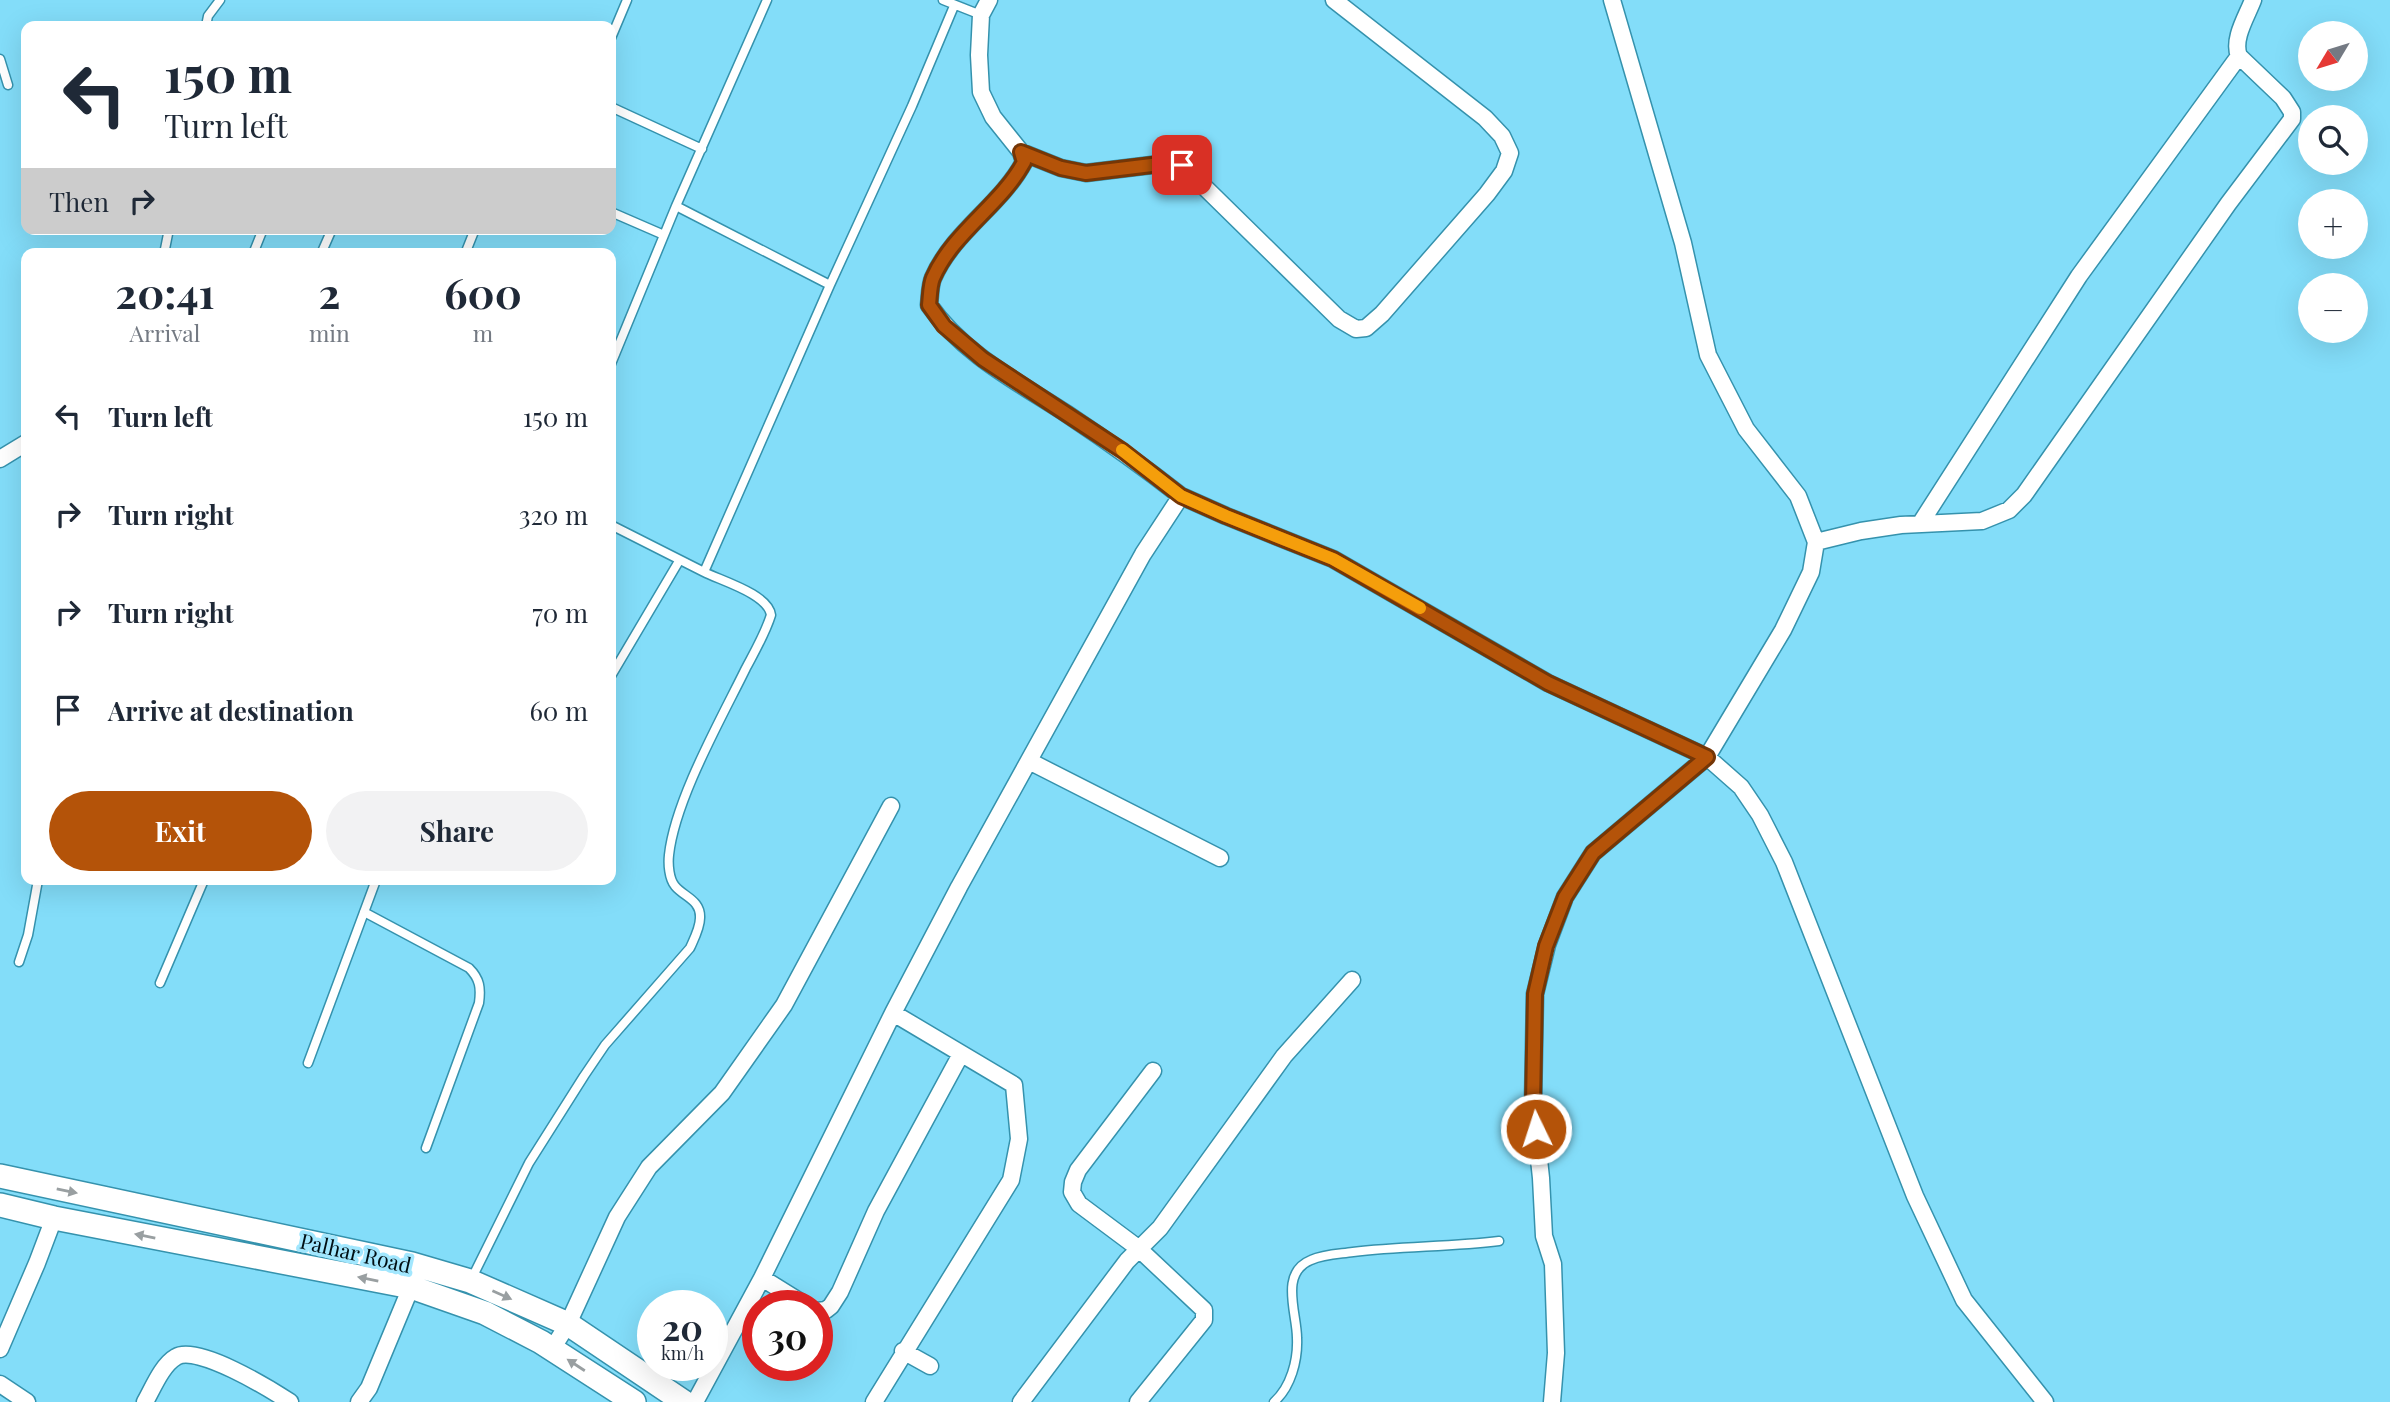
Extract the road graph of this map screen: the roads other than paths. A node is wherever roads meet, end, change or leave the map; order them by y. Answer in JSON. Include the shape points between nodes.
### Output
{"nodes":[{"id":1,"x":220,"y":0,"type":"edge"},
{"id":2,"x":627,"y":0,"type":"edge"},
{"id":3,"x":767,"y":0,"type":"edge"},
{"id":4,"x":943,"y":0,"type":"edge"},
{"id":5,"x":989,"y":0,"type":"edge"},
{"id":6,"x":1334,"y":0,"type":"edge"},
{"id":7,"x":1612,"y":0,"type":"edge"},
{"id":8,"x":2253,"y":0,"type":"edge"},
{"id":9,"x":954,"y":5,"type":"junction"},
{"id":10,"x":981,"y":15,"type":"junction"},
{"id":11,"x":207,"y":21,"type":"edge"},
{"id":12,"x":616,"y":26,"type":"edge"},
{"id":13,"x":2239,"y":55,"type":"junction"},
{"id":14,"x":0,"y":59,"type":"edge"},
{"id":15,"x":8,"y":85,"type":"dead end"},
{"id":16,"x":616,"y":109,"type":"edge"},
{"id":17,"x":702,"y":149,"type":"junction"},
{"id":18,"x":1021,"y":152,"type":"junction"},
{"id":19,"x":676,"y":206,"type":"junction"},
{"id":20,"x":616,"y":214,"type":"edge"},
{"id":21,"x":664,"y":235,"type":"junction"},
{"id":22,"x":830,"y":285,"type":"junction"},
{"id":23,"x":616,"y":352,"type":"edge"},
{"id":24,"x":21,"y":446,"type":"edge"},
{"id":25,"x":0,"y":459,"type":"edge"},
{"id":26,"x":1181,"y":496,"type":"junction"},
{"id":27,"x":1920,"y":524,"type":"junction"},
{"id":28,"x":616,"y":527,"type":"edge"},
{"id":29,"x":1816,"y":542,"type":"junction"},
{"id":30,"x":679,"y":561,"type":"junction"},
{"id":31,"x":704,"y":572,"type":"junction"},
{"id":32,"x":616,"y":668,"type":"edge"},
{"id":33,"x":1707,"y":757,"type":"junction"},
{"id":34,"x":1029,"y":761,"type":"junction"},
{"id":35,"x":891,"y":806,"type":"dead end"},
{"id":36,"x":1220,"y":858,"type":"dead end"},
{"id":37,"x":37,"y":885,"type":"edge"},
{"id":38,"x":202,"y":885,"type":"edge"},
{"id":39,"x":374,"y":885,"type":"edge"},
{"id":40,"x":364,"y":912,"type":"junction"},
{"id":41,"x":19,"y":962,"type":"dead end"},
{"id":42,"x":1352,"y":980,"type":"dead end"},
{"id":43,"x":160,"y":983,"type":"dead end"},
{"id":44,"x":893,"y":1013,"type":"junction"},
{"id":45,"x":961,"y":1054,"type":"junction"},
{"id":46,"x":308,"y":1063,"type":"dead end"},
{"id":47,"x":1153,"y":1070,"type":"dead end"},
{"id":48,"x":426,"y":1148,"type":"dead end"},
{"id":49,"x":0,"y":1176,"type":"edge"},
{"id":50,"x":0,"y":1205,"type":"edge"},
{"id":51,"x":54,"y":1218,"type":"junction"},
{"id":52,"x":1499,"y":1241,"type":"dead end"},
{"id":53,"x":1138,"y":1248,"type":"junction"},
{"id":54,"x":412,"y":1275,"type":"junction"},
{"id":55,"x":762,"y":1278,"type":"junction"},
{"id":56,"x":470,"y":1281,"type":"junction"},
{"id":57,"x":781,"y":1290,"type":"edge"},
{"id":58,"x":833,"y":1303,"type":"edge"},
{"id":59,"x":568,"y":1324,"type":"junction"},
{"id":60,"x":0,"y":1349,"type":"edge"},
{"id":61,"x":552,"y":1349,"type":"junction"},
{"id":62,"x":903,"y":1352,"type":"junction"},
{"id":63,"x":930,"y":1366,"type":"dead end"},
{"id":64,"x":0,"y":1384,"type":"edge"},
{"id":65,"x":27,"y":1402,"type":"edge"},
{"id":66,"x":145,"y":1402,"type":"edge"},
{"id":67,"x":290,"y":1402,"type":"edge"},
{"id":68,"x":359,"y":1402,"type":"edge"},
{"id":69,"x":634,"y":1402,"type":"edge"},
{"id":70,"x":684,"y":1402,"type":"edge"},
{"id":71,"x":695,"y":1402,"type":"edge"},
{"id":72,"x":874,"y":1402,"type":"edge"},
{"id":73,"x":1021,"y":1402,"type":"edge"},
{"id":74,"x":1138,"y":1402,"type":"edge"},
{"id":75,"x":1274,"y":1402,"type":"edge"},
{"id":76,"x":1552,"y":1402,"type":"edge"},
{"id":77,"x":2045,"y":1402,"type":"edge"}],
"edges":[{"from":1,"to":11,"type":"lane"},
{"from":2,"to":12,"type":"lane"},
{"from":3,"to":17,"type":"lane"},
{"from":4,"to":9,"type":"lane"},
{"from":5,"to":10,"type":"street"},
{"from":6,"to":18,"type":"street","via":[[1485,118],[1510,153],[1504,171],[1487,194],[1366,328],[1356,330],[1339,319],[1182,165],[1086,173]]},
{"from":7,"to":29,"type":"street","via":[[1683,243],[1708,355],[1746,429],[1798,496]]},
{"from":8,"to":13,"type":"street","via":[[2237,42]]},
{"from":9,"to":10,"type":"lane"},
{"from":9,"to":22,"type":"lane"},
{"from":10,"to":18,"type":"street","via":[[981,92],[993,117]]},
{"from":13,"to":27,"type":"street","via":[[2079,276]]},
{"from":13,"to":27,"type":"street","via":[[2290,107],[2292,119],[2024,495],[2009,510],[1982,521]]},
{"from":14,"to":15,"type":"lane"},
{"from":16,"to":17,"type":"lane"},
{"from":17,"to":19,"type":"lane"},
{"from":18,"to":26,"type":"street","via":[[1024,162],[1015,179],[954,246],[932,279],[929,305],[944,326],[983,359],[1123,451]]},
{"from":19,"to":21,"type":"lane"},
{"from":19,"to":22,"type":"lane"},
{"from":20,"to":21,"type":"lane"},
{"from":21,"to":23,"type":"lane"},
{"from":22,"to":31,"type":"lane"},
{"from":24,"to":25,"type":"street"},
{"from":26,"to":33,"type":"street","via":[[1333,559],[1548,683]]},
{"from":26,"to":34,"type":"street","via":[[1143,554]]},
{"from":27,"to":29,"type":"street"},
{"from":28,"to":30,"type":"lane"},
{"from":29,"to":33,"type":"street","via":[[1811,572],[1783,630]]},
{"from":30,"to":31,"type":"lane"},
{"from":30,"to":32,"type":"lane"},
{"from":31,"to":56,"type":"lane","via":[[759,597],[771,615],[678,814],[668,856],[675,886],[699,909],[696,934],[690,948],[605,1045],[584,1076],[529,1163]]},
{"from":33,"to":76,"type":"street","via":[[1593,853],[1565,897],[1546,946],[1535,994],[1533,1104],[1544,1236],[1553,1264],[1556,1353]]},
{"from":33,"to":77,"type":"street","via":[[1741,787],[1784,862],[1915,1196],[1964,1300]]},
{"from":34,"to":36,"type":"street"},
{"from":34,"to":44,"type":"street"},
{"from":35,"to":59,"type":"street","via":[[783,1005],[722,1093],[649,1167],[617,1217]]},
{"from":37,"to":41,"type":"lane"},
{"from":38,"to":43,"type":"lane"},
{"from":39,"to":40,"type":"lane"},
{"from":40,"to":46,"type":"lane"},
{"from":40,"to":48,"type":"lane","via":[[478,976],[479,1003]]},
{"from":42,"to":53,"type":"street","via":[[1284,1056],[1160,1228]]},
{"from":44,"to":45,"type":"street"},
{"from":44,"to":55,"type":"street"},
{"from":45,"to":58,"type":"street","via":[[876,1211]]},
{"from":45,"to":62,"type":"street","via":[[1014,1085],[1019,1139],[1016,1160],[1011,1181]]},
{"from":47,"to":53,"type":"street","via":[[1078,1170],[1072,1192],[1079,1204]]},
{"from":49,"to":54,"type":"main road","name":"Palhar Road","one_way":true},
{"from":50,"to":51,"type":"main road","name":"Palhar Road"},
{"from":54,"to":51,"type":"main road","name":"Palhar Road","one_way":true},
{"from":51,"to":60,"type":"street"},
{"from":52,"to":75,"type":"lane","via":[[1379,1249],[1308,1260],[1294,1275],[1292,1290],[1296,1365]]},
{"from":53,"to":73,"type":"street"},
{"from":53,"to":74,"type":"street","via":[[1204,1310],[1205,1321]]},
{"from":54,"to":56,"type":"main road","name":"Palhar Road"},
{"from":54,"to":61,"type":"main road","name":"Palhar Road"},
{"from":54,"to":68,"type":"street","via":[[369,1388]]},
{"from":55,"to":57,"type":"street"},
{"from":55,"to":71,"type":"street"},
{"from":56,"to":59,"type":"main road","name":"Palhar Road","one_way":true},
{"from":59,"to":61,"type":"street"},
{"from":59,"to":70,"type":"main road","name":"Palhar Road"},
{"from":69,"to":61,"type":"main road","name":"Palhar Road","one_way":true},
{"from":62,"to":63,"type":"street"},
{"from":62,"to":72,"type":"street"},
{"from":64,"to":65,"type":"street"},
{"from":66,"to":67,"type":"street","via":[[171,1361],[190,1353],[248,1376]]}]}
